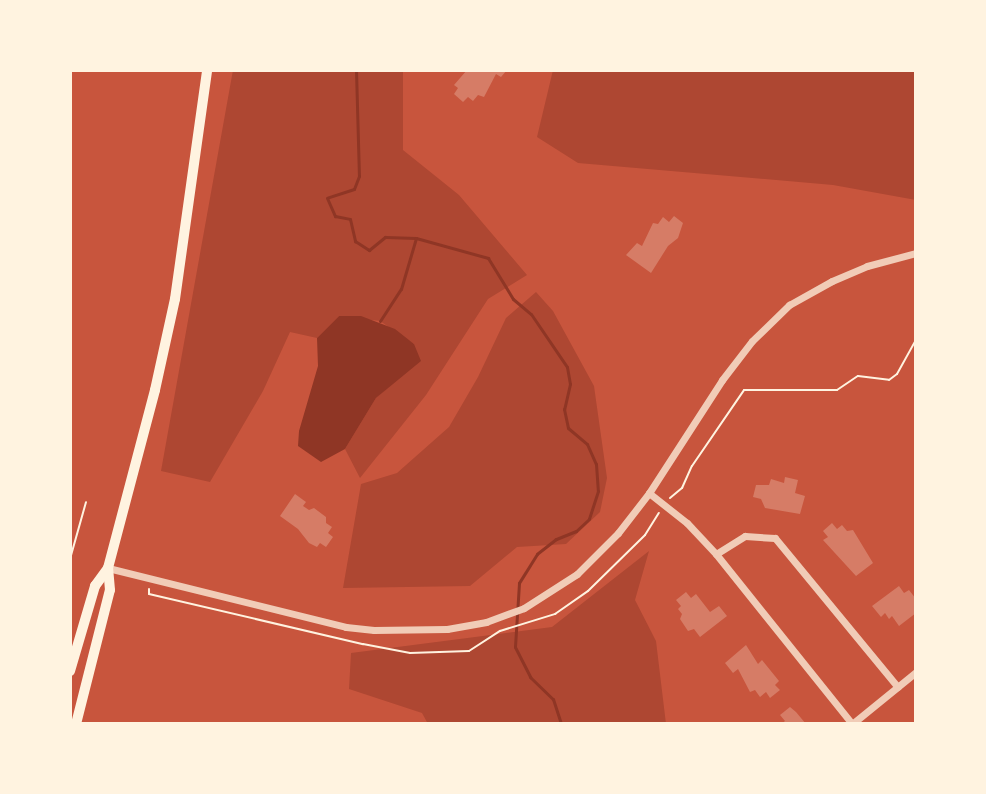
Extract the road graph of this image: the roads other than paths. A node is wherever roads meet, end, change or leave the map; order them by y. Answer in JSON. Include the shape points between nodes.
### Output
{"nodes":[{"id":1,"x":207,"y":70,"type":"edge"},
{"id":2,"x":916,"y":253,"type":"edge"},
{"id":3,"x":649,"y":493,"type":"junction"},
{"id":4,"x":716,"y":554,"type":"junction"},
{"id":5,"x":108,"y":568,"type":"junction"},
{"id":6,"x":70,"y":671,"type":"edge"},
{"id":7,"x":916,"y":672,"type":"edge"},
{"id":8,"x":898,"y":687,"type":"junction"},
{"id":9,"x":76,"y":724,"type":"edge"},
{"id":10,"x":852,"y":724,"type":"edge"}],
"edges":[{"from":1,"to":5,"type":"main road","via":[[175,299]]},
{"from":2,"to":3,"type":"street","via":[[855,271],[789,305],[722,380]]},
{"from":3,"to":4,"type":"street"},
{"from":3,"to":5,"type":"street","via":[[593,561],[552,593],[486,622],[422,632],[346,627]]},
{"from":4,"to":8,"type":"street","via":[[745,536],[775,538]]},
{"from":4,"to":10,"type":"street"},
{"from":5,"to":6,"type":"main road","via":[[95,586]]},
{"from":5,"to":9,"type":"main road","via":[[110,590]]},
{"from":7,"to":8,"type":"street"},
{"from":8,"to":10,"type":"street"}]}
